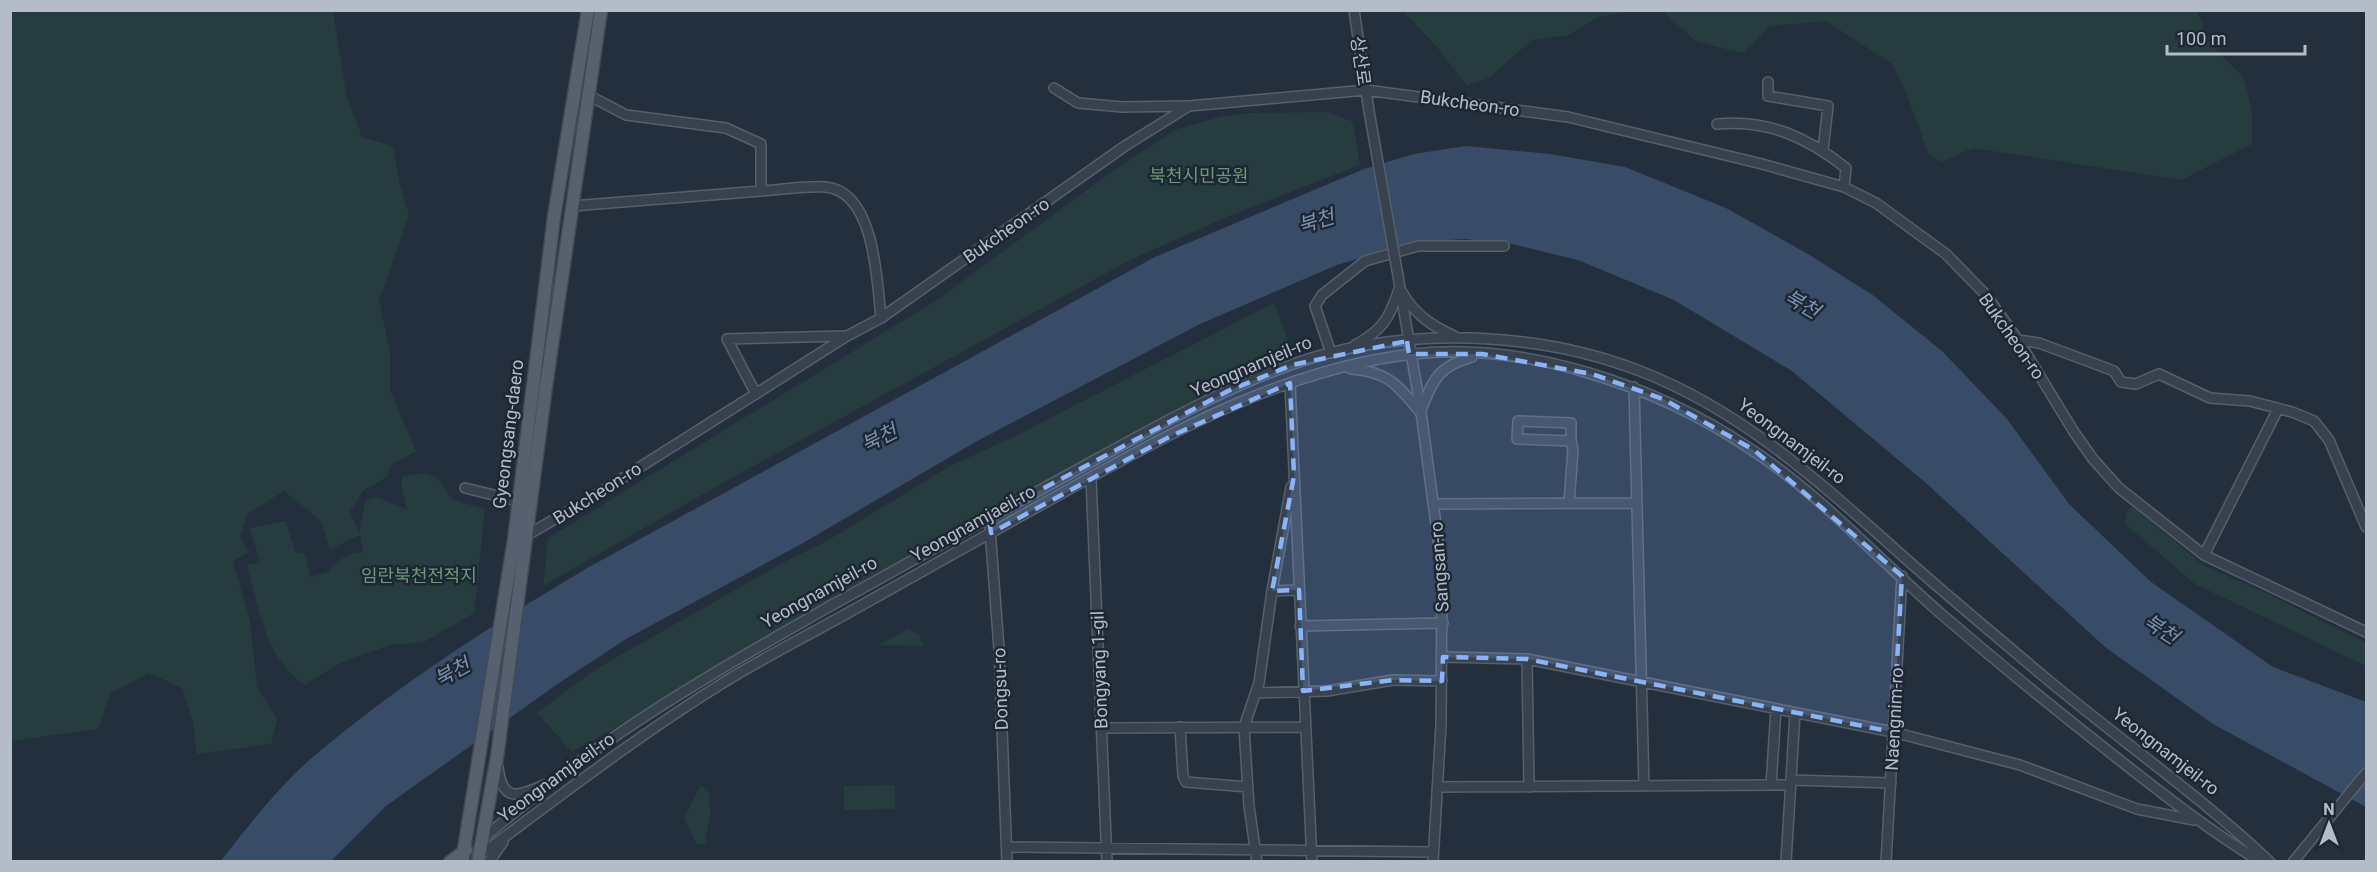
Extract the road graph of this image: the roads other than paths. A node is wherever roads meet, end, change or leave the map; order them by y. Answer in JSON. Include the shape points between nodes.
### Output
{"nodes":[{"id":1,"x":588,"y":10,"type":"edge"},
{"id":2,"x":601,"y":10,"type":"edge"},
{"id":3,"x":1354,"y":10,"type":"edge"},
{"id":4,"x":1768,"y":82,"type":"dead end"},
{"id":5,"x":1054,"y":88,"type":"dead end"},
{"id":6,"x":1366,"y":90,"type":"junction"},
{"id":7,"x":588,"y":95,"type":"junction"},
{"id":8,"x":1189,"y":106,"type":"junction"},
{"id":9,"x":1717,"y":124,"type":"dead end"},
{"id":10,"x":1823,"y":150,"type":"junction"},
{"id":11,"x":1844,"y":187,"type":"junction"},
{"id":12,"x":761,"y":191,"type":"junction"},
{"id":13,"x":572,"y":206,"type":"junction"},
{"id":14,"x":1504,"y":246,"type":"dead end"},
{"id":15,"x":1398,"y":276,"type":"joint"},
{"id":16,"x":1399,"y":287,"type":"junction"},
{"id":17,"x":881,"y":318,"type":"junction"},
{"id":18,"x":847,"y":336,"type":"junction"},
{"id":19,"x":1457,"y":337,"type":"junction"},
{"id":20,"x":2018,"y":340,"type":"junction"},
{"id":21,"x":1407,"y":341,"type":"junction"},
{"id":22,"x":1348,"y":350,"type":"junction"},
{"id":23,"x":1332,"y":353,"type":"junction"},
{"id":24,"x":1409,"y":354,"type":"junction"},
{"id":25,"x":1482,"y":354,"type":"junction"},
{"id":26,"x":1334,"y":368,"type":"junction"},
{"id":27,"x":1290,"y":383,"type":"junction"},
{"id":28,"x":1634,"y":387,"type":"junction"},
{"id":29,"x":756,"y":394,"type":"junction"},
{"id":30,"x":2278,"y":409,"type":"junction"},
{"id":31,"x":1421,"y":412,"type":"junction"},
{"id":32,"x":1570,"y":441,"type":"junction"},
{"id":33,"x":1294,"y":476,"type":"junction"},
{"id":34,"x":1091,"y":478,"type":"junction"},
{"id":35,"x":465,"y":488,"type":"dead end"},
{"id":36,"x":518,"y":501,"type":"junction"},
{"id":37,"x":1569,"y":503,"type":"junction"},
{"id":38,"x":1637,"y":503,"type":"junction"},
{"id":39,"x":1434,"y":504,"type":"junction"},
{"id":40,"x":989,"y":517,"type":"junction"},
{"id":41,"x":2367,"y":527,"type":"edge"},
{"id":42,"x":991,"y":533,"type":"junction"},
{"id":43,"x":520,"y":538,"type":"junction"},
{"id":44,"x":2204,"y":555,"type":"junction"},
{"id":45,"x":1902,"y":576,"type":"junction"},
{"id":46,"x":1299,"y":590,"type":"junction"},
{"id":47,"x":1272,"y":591,"type":"junction"},
{"id":48,"x":1443,"y":623,"type":"junction"},
{"id":49,"x":1300,"y":626,"type":"junction"},
{"id":50,"x":2367,"y":632,"type":"edge"},
{"id":51,"x":1443,"y":657,"type":"junction"},
{"id":52,"x":1527,"y":658,"type":"junction"},
{"id":53,"x":1442,"y":681,"type":"junction"},
{"id":54,"x":1641,"y":681,"type":"junction"},
{"id":55,"x":1303,"y":691,"type":"junction"},
{"id":56,"x":1256,"y":693,"type":"junction"},
{"id":57,"x":1776,"y":709,"type":"junction"},
{"id":58,"x":1795,"y":713,"type":"junction"},
{"id":59,"x":1180,"y":727,"type":"junction"},
{"id":60,"x":1244,"y":727,"type":"junction"},
{"id":61,"x":1305,"y":727,"type":"junction"},
{"id":62,"x":1101,"y":728,"type":"junction"},
{"id":63,"x":1893,"y":732,"type":"junction"},
{"id":64,"x":497,"y":757,"type":"junction"},
{"id":65,"x":2367,"y":773,"type":"edge"},
{"id":66,"x":554,"y":781,"type":"junction"},
{"id":67,"x":1791,"y":783,"type":"junction"},
{"id":68,"x":1891,"y":783,"type":"junction"},
{"id":69,"x":1772,"y":785,"type":"junction"},
{"id":70,"x":1644,"y":786,"type":"junction"},
{"id":71,"x":1248,"y":787,"type":"junction"},
{"id":72,"x":1438,"y":787,"type":"junction"},
{"id":73,"x":1529,"y":787,"type":"junction"},
{"id":74,"x":2198,"y":820,"type":"junction"},
{"id":75,"x":482,"y":838,"type":"junction"},
{"id":76,"x":1106,"y":846,"type":"junction"},
{"id":77,"x":1007,"y":847,"type":"junction"},
{"id":78,"x":1311,"y":849,"type":"junction"},
{"id":79,"x":1255,"y":850,"type":"junction"},
{"id":80,"x":1433,"y":857,"type":"edge"},
{"id":81,"x":474,"y":859,"type":"edge"},
{"id":82,"x":450,"y":861,"type":"edge"},
{"id":83,"x":1007,"y":861,"type":"edge"},
{"id":84,"x":1107,"y":861,"type":"edge"},
{"id":85,"x":1257,"y":861,"type":"edge"},
{"id":86,"x":1312,"y":861,"type":"edge"},
{"id":87,"x":1786,"y":861,"type":"edge"},
{"id":88,"x":1886,"y":861,"type":"edge"},
{"id":89,"x":2261,"y":861,"type":"edge"},
{"id":90,"x":2270,"y":861,"type":"edge"},
{"id":91,"x":2293,"y":861,"type":"edge"}],
"edges":[{"from":1,"to":36,"type":"main road","name":"Gyeongsang-daero","via":[[554,217]]},
{"from":2,"to":7,"type":"main road","name":"Gyeongsang-daero"},
{"from":3,"to":6,"type":"street","name":"상산로"},
{"from":4,"to":10,"type":"street","via":[[1768,96],[1828,106]]},
{"from":5,"to":8,"type":"street","via":[[1078,103],[1123,108]]},
{"from":6,"to":8,"type":"street","name":"Bukcheon-ro"},
{"from":6,"to":11,"type":"street","name":"Bukcheon-ro","via":[[1568,117]]},
{"from":6,"to":15,"type":"street","name":"상산로","bridge":true},
{"from":7,"to":12,"type":"street","via":[[626,115],[726,128],[761,144]]},
{"from":7,"to":13,"type":"main road","name":"Gyeongsang-daero"},
{"from":8,"to":17,"type":"street","name":"Bukcheon-ro","via":[[1125,146]]},
{"from":9,"to":10,"type":"street","via":[[1744,121],[1777,128]]},
{"from":10,"to":11,"type":"street","via":[[1846,168]]},
{"from":11,"to":20,"type":"street","name":"Bukcheon-ro","via":[[1876,202],[1946,254],[1986,295]]},
{"from":12,"to":13,"type":"street"},
{"from":12,"to":17,"type":"street","via":[[826,187],[846,193],[865,225],[874,258]]},
{"from":13,"to":43,"type":"main road","name":"Gyeongsang-daero"},
{"from":14,"to":23,"type":"street","via":[[1418,246],[1365,261],[1322,295],[1315,306]]},
{"from":15,"to":16,"type":"street","name":"Sangsan-ro"},
{"from":16,"to":19,"type":"street","via":[[1424,319]]},
{"from":16,"to":21,"type":"street","name":"Sangsan-ro"},
{"from":16,"to":22,"type":"street","via":[[1384,325]]},
{"from":17,"to":18,"type":"street","name":"Bukcheon-ro"},
{"from":18,"to":29,"type":"street","name":"Bukcheon-ro"},
{"from":18,"to":29,"type":"street","via":[[727,339]]},
{"from":19,"to":21,"type":"street","name":"Yeongnamjeil-ro"},
{"from":19,"to":90,"type":"street","name":"Yeongnamjeil-ro","via":[[1528,343],[1581,353],[1640,371],[1711,404],[1757,433],[1834,494],[2045,677],[2227,821]]},
{"from":20,"to":30,"type":"street","via":[[2039,343],[2114,371],[2121,382],[2136,384],[2159,374],[2210,398],[2250,401]]},
{"from":20,"to":44,"type":"street","name":"Bukcheon-ro","via":[[2093,459],[2119,488]]},
{"from":21,"to":22,"type":"street","name":"Yeongnamjeil-ro"},
{"from":21,"to":24,"type":"street","name":"Sangsan-ro"},
{"from":22,"to":23,"type":"street","name":"Yeongnamjeil-ro"},
{"from":23,"to":40,"type":"street","name":"Yeongnamjeil-ro","via":[[1228,391]]},
{"from":24,"to":25,"type":"street","name":"Yeongnamjaeil-ro"},
{"from":24,"to":26,"type":"street","name":"Yeongnamjaeil-ro"},
{"from":24,"to":31,"type":"street","name":"Sangsan-ro"},
{"from":25,"to":28,"type":"street","name":"Yeongnamjaeil-ro","via":[[1592,374]]},
{"from":25,"to":31,"type":"street","via":[[1455,362],[1442,371],[1432,381]]},
{"from":26,"to":27,"type":"street","name":"Yeongnamjaeil-ro"},
{"from":26,"to":31,"type":"street","via":[[1378,372],[1399,386]]},
{"from":27,"to":33,"type":"street"},
{"from":27,"to":34,"type":"street","name":"Yeongnamjaeil-ro","via":[[1236,404]]},
{"from":28,"to":38,"type":"street"},
{"from":28,"to":45,"type":"street","name":"Yeongnamjaeil-ro","via":[[1709,422],[1754,450],[1832,512]]},
{"from":29,"to":43,"type":"street","name":"Bukcheon-ro"},
{"from":30,"to":41,"type":"street","via":[[2314,421],[2329,440]]},
{"from":30,"to":44,"type":"street"},
{"from":31,"to":39,"type":"street","name":"Sangsan-ro"},
{"from":32,"to":32,"type":"street","via":[[1517,439],[1518,421],[1570,423]]},
{"from":32,"to":37,"type":"street","via":[[1573,450]]},
{"from":33,"to":46,"type":"street"},
{"from":33,"to":47,"type":"street"},
{"from":34,"to":42,"type":"street","name":"Yeongnamjaeil-ro"},
{"from":34,"to":62,"type":"street","name":"Bongyang 1-gil"},
{"from":35,"to":36,"type":"street"},
{"from":36,"to":43,"type":"main road","name":"Gyeongsang-daero"},
{"from":37,"to":38,"type":"street"},
{"from":37,"to":39,"type":"street"},
{"from":38,"to":54,"type":"street"},
{"from":39,"to":48,"type":"street","name":"Sangsan-ro"},
{"from":40,"to":42,"type":"street","name":"Dongsu-ro"},
{"from":40,"to":66,"type":"street","name":"Yeongnamjeil-ro","via":[[711,675],[636,722]]},
{"from":42,"to":77,"type":"street","name":"Dongsu-ro"},
{"from":42,"to":81,"type":"street","name":"Yeongnamjaeil-ro","via":[[719,685],[612,757]]},
{"from":43,"to":64,"type":"main road","name":"Gyeongsang-daero","via":[[523,564]]},
{"from":43,"to":81,"type":"main road","name":"Gyeongsang-daero","via":[[508,576],[474,791]]},
{"from":44,"to":50,"type":"street","name":"Bukcheon-ro"},
{"from":45,"to":63,"type":"street","name":"Naengnim-ro"},
{"from":45,"to":74,"type":"street","name":"Yeongnamjaeil-ro","via":[[1936,610],[2068,720]]},
{"from":46,"to":47,"type":"street"},
{"from":46,"to":49,"type":"street"},
{"from":47,"to":56,"type":"street"},
{"from":48,"to":49,"type":"street"},
{"from":48,"to":51,"type":"street","name":"Sangsan-ro"},
{"from":49,"to":55,"type":"street"},
{"from":51,"to":52,"type":"street"},
{"from":51,"to":53,"type":"street","name":"Sangsan-ro"},
{"from":52,"to":54,"type":"street"},
{"from":52,"to":73,"type":"street"},
{"from":53,"to":55,"type":"street","via":[[1392,680]]},
{"from":53,"to":72,"type":"street","name":"Sangsan-ro"},
{"from":54,"to":57,"type":"street"},
{"from":54,"to":70,"type":"street"},
{"from":55,"to":56,"type":"street"},
{"from":55,"to":61,"type":"street"},
{"from":56,"to":60,"type":"street"},
{"from":57,"to":58,"type":"street"},
{"from":57,"to":69,"type":"street"},
{"from":58,"to":63,"type":"street"},
{"from":58,"to":67,"type":"street"},
{"from":59,"to":60,"type":"street"},
{"from":59,"to":62,"type":"street"},
{"from":59,"to":71,"type":"street","via":[[1186,782]]},
{"from":60,"to":61,"type":"street"},
{"from":60,"to":71,"type":"street"},
{"from":61,"to":78,"type":"street"},
{"from":62,"to":76,"type":"street","name":"Bongyang 1-gil"},
{"from":63,"to":68,"type":"street","name":"Naengnim-ro"},
{"from":63,"to":74,"type":"street","via":[[2020,765],[2137,809]]},
{"from":64,"to":66,"type":"street","via":[[500,784],[508,793],[521,795]]},
{"from":64,"to":75,"type":"main road","name":"Gyeongsang-daero"},
{"from":65,"to":91,"type":"street"},
{"from":66,"to":75,"type":"street","name":"Yeongnamjeil-ro"},
{"from":67,"to":68,"type":"street"},
{"from":67,"to":69,"type":"street"},
{"from":67,"to":87,"type":"street"},
{"from":68,"to":88,"type":"street","name":"Naengnim-ro"},
{"from":69,"to":70,"type":"street"},
{"from":70,"to":73,"type":"street"},
{"from":71,"to":79,"type":"street"},
{"from":72,"to":73,"type":"street"},
{"from":72,"to":80,"type":"street","name":"Sangsan-ro"},
{"from":74,"to":89,"type":"street","name":"Yeongnamjaeil-ro"},
{"from":75,"to":81,"type":"main road","name":"Gyeongsang-daero"},
{"from":76,"to":77,"type":"street"},
{"from":76,"to":79,"type":"street"},
{"from":76,"to":84,"type":"street","name":"Bongyang 1-gil"},
{"from":77,"to":83,"type":"street","name":"Dongsu-ro"},
{"from":78,"to":79,"type":"street"},
{"from":78,"to":80,"type":"street"},
{"from":78,"to":86,"type":"street"},
{"from":79,"to":85,"type":"street"},
{"from":81,"to":82,"type":"main road"}]}
